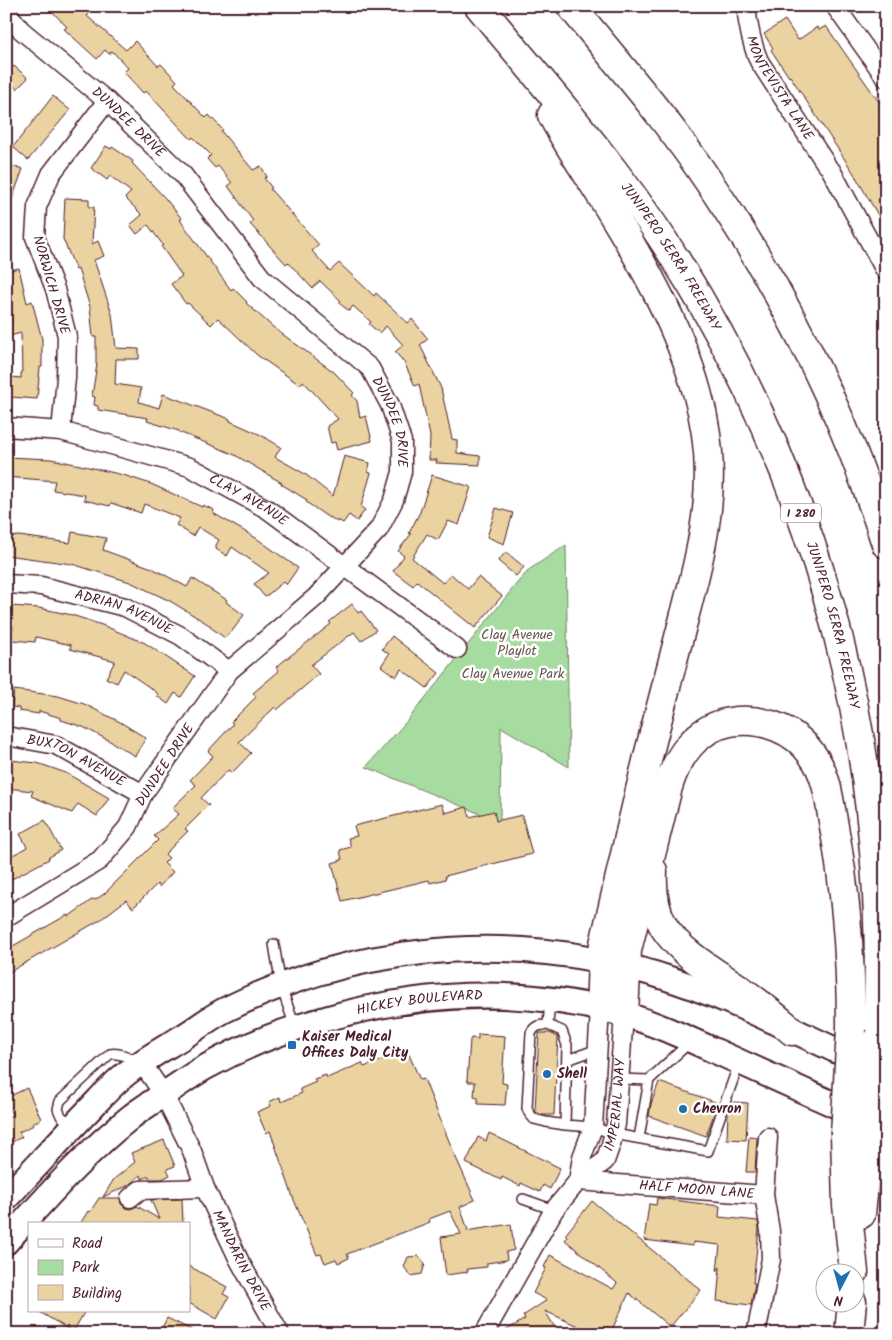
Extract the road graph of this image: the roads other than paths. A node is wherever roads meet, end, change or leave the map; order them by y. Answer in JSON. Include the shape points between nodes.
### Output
{"nodes":[{"id":1,"x":479,"y":6,"type":"edge"},
{"id":2,"x":571,"y":6,"type":"edge"},
{"id":3,"x":746,"y":6,"type":"edge"},
{"id":4,"x":835,"y":6,"type":"edge"},
{"id":5,"x":6,"y":11,"type":"edge"},
{"id":6,"x":522,"y":58,"type":"junction"},
{"id":7,"x":886,"y":78,"type":"edge"},
{"id":8,"x":108,"y":101,"type":"junction"},
{"id":9,"x":886,"y":272,"type":"edge"},
{"id":10,"x":810,"y":354,"type":"junction"},
{"id":11,"x":6,"y":427,"type":"edge"},
{"id":12,"x":61,"y":431,"type":"junction"},
{"id":13,"x":886,"y":485,"type":"edge"},
{"id":14,"x":886,"y":544,"type":"edge"},
{"id":15,"x":343,"y":566,"type":"junction"},
{"id":16,"x":6,"y":584,"type":"edge"},
{"id":17,"x":457,"y":649,"type":"dead end"},
{"id":18,"x":229,"y":671,"type":"junction"},
{"id":19,"x":6,"y":736,"type":"edge"},
{"id":20,"x":143,"y":794,"type":"junction"},
{"id":21,"x":656,"y":841,"type":"junction"},
{"id":22,"x":6,"y":917,"type":"edge"},
{"id":23,"x":274,"y":944,"type":"dead end"},
{"id":24,"x":613,"y":964,"type":"junction"},
{"id":25,"x":280,"y":986,"type":"junction"},
{"id":26,"x":550,"y":999,"type":"junction"},
{"id":27,"x":612,"y":1012,"type":"junction"},
{"id":28,"x":548,"y":1025,"type":"junction"},
{"id":29,"x":295,"y":1027,"type":"junction"},
{"id":30,"x":792,"y":1031,"type":"junction"},
{"id":31,"x":692,"y":1041,"type":"junction"},
{"id":32,"x":598,"y":1049,"type":"junction"},
{"id":33,"x":567,"y":1060,"type":"junction"},
{"id":34,"x":740,"y":1062,"type":"junction"},
{"id":35,"x":142,"y":1063,"type":"junction"},
{"id":36,"x":886,"y":1073,"type":"edge"},
{"id":37,"x":619,"y":1079,"type":"junction"},
{"id":38,"x":649,"y":1080,"type":"junction"},
{"id":39,"x":164,"y":1095,"type":"junction"},
{"id":40,"x":565,"y":1125,"type":"junction"},
{"id":41,"x":593,"y":1127,"type":"junction"},
{"id":42,"x":614,"y":1134,"type":"junction"},
{"id":43,"x":866,"y":1135,"type":"edge"},
{"id":44,"x":768,"y":1137,"type":"dead end"},
{"id":45,"x":639,"y":1138,"type":"junction"},
{"id":46,"x":578,"y":1181,"type":"junction"},
{"id":47,"x":205,"y":1188,"type":"junction"},
{"id":48,"x":764,"y":1195,"type":"junction"},
{"id":49,"x":6,"y":1198,"type":"edge"},
{"id":50,"x":130,"y":1198,"type":"dead end"},
{"id":51,"x":523,"y":1199,"type":"dead end"},
{"id":52,"x":554,"y":1210,"type":"junction"},
{"id":53,"x":6,"y":1242,"type":"edge"},
{"id":54,"x":853,"y":1262,"type":"edge"},
{"id":55,"x":856,"y":1262,"type":"edge"},
{"id":56,"x":851,"y":1312,"type":"edge"},
{"id":57,"x":280,"y":1334,"type":"edge"},
{"id":58,"x":484,"y":1334,"type":"edge"},
{"id":59,"x":756,"y":1334,"type":"edge"},
{"id":60,"x":849,"y":1334,"type":"edge"}],
"edges":[{"from":1,"to":6,"type":"highway","name":"JUNIPERO SERRA FREEWAY","number":"I 280"},
{"from":2,"to":10,"type":"highway","via":[[655,108],[711,184],[761,264]]},
{"from":3,"to":9,"type":"street","name":"MONTEVISTA LANE","via":[[750,37],[759,61],[829,167]]},
{"from":4,"to":7,"type":"street"},
{"from":5,"to":8,"type":"street","name":"DUNDEE DRIVE","via":[[21,30]]},
{"from":6,"to":24,"type":"highway","via":[[667,315],[696,388],[708,449],[709,490],[703,542],[604,944]]},
{"from":6,"to":43,"type":"highway","name":"JUNIPERO SERRA FREEWAY","number":"I 280","bridge":true,"via":[[622,181],[680,266],[723,341],[772,440],[821,573],[858,726],[875,851],[880,977],[877,1040]]},
{"from":8,"to":12,"type":"street","name":"NORWICH DRIVE","via":[[51,174],[37,207],[35,237],[55,288],[67,336]]},
{"from":8,"to":15,"type":"street","name":"DUNDEE DRIVE","via":[[183,175],[262,278],[370,368],[390,405],[402,441],[402,472],[394,500],[379,529]]},
{"from":10,"to":13,"type":"highway"},
{"from":10,"to":14,"type":"highway","via":[[848,440]]},
{"from":11,"to":12,"type":"street","name":"CLAY AVENUE"},
{"from":12,"to":15,"type":"street","name":"CLAY AVENUE","via":[[190,467],[267,508]]},
{"from":15,"to":17,"type":"street","name":"CLAY AVENUE"},
{"from":15,"to":18,"type":"street","name":"DUNDEE DRIVE","via":[[316,596]]},
{"from":16,"to":18,"type":"street","name":"ADRIAN AVENUE","via":[[41,586],[125,607],[180,636]]},
{"from":18,"to":20,"type":"street","name":"DUNDEE DRIVE"},
{"from":19,"to":20,"type":"street","name":"BUXTON AVENUE","via":[[56,745]]},
{"from":20,"to":22,"type":"street","name":"DUNDEE DRIVE","via":[[128,827],[100,860]]},
{"from":21,"to":24,"type":"highway","via":[[627,950]]},
{"from":21,"to":30,"type":"highway","via":[[653,892],[668,933],[684,949],[756,1000]]},
{"from":21,"to":43,"type":"highway","bridge":true,"via":[[668,787],[678,761],[704,733],[727,722],[756,721],[783,729],[806,746],[826,783],[839,854],[849,941],[851,1029]]},
{"from":23,"to":25,"type":"lane"},
{"from":24,"to":25,"type":"main road","via":[[528,950],[441,950],[350,964]]},
{"from":24,"to":27,"type":"highway"},
{"from":24,"to":30,"type":"main road","via":[[690,986]]},
{"from":25,"to":29,"type":"lane"},
{"from":25,"to":35,"type":"main road","via":[[227,1008]]},
{"from":26,"to":27,"type":"main road","name":"HICKEY BOULEVARD"},
{"from":26,"to":28,"type":"lane"},
{"from":26,"to":29,"type":"main road","name":"HICKEY BOULEVARD","via":[[498,995],[417,998],[363,1008]]},
{"from":27,"to":31,"type":"main road","name":"HICKEY BOULEVARD"},
{"from":27,"to":32,"type":"street","name":"IMPERIAL WAY"},
{"from":27,"to":37,"type":"street","name":"IMPERIAL WAY"},
{"from":28,"to":33,"type":"lane","via":[[562,1031],[567,1045]]},
{"from":28,"to":40,"type":"lane","via":[[533,1028],[531,1033],[527,1108],[534,1119]]},
{"from":29,"to":39,"type":"main road","name":"HICKEY BOULEVARD","via":[[242,1048]]},
{"from":30,"to":36,"type":"main road"},
{"from":31,"to":34,"type":"main road","name":"HICKEY BOULEVARD"},
{"from":31,"to":38,"type":"lane"},
{"from":32,"to":33,"type":"lane"},
{"from":32,"to":41,"type":"street","name":"IMPERIAL WAY"},
{"from":33,"to":40,"type":"lane"},
{"from":34,"to":43,"type":"main road","name":"HICKEY BOULEVARD"},
{"from":34,"to":45,"type":"lane","via":[[708,1151]]},
{"from":35,"to":39,"type":"street","name":"MANDARIN DRIVE"},
{"from":35,"to":49,"type":"main road","via":[[126,1074],[73,1126]]},
{"from":37,"to":38,"type":"lane"},
{"from":37,"to":42,"type":"street","name":"IMPERIAL WAY"},
{"from":38,"to":45,"type":"lane"},
{"from":39,"to":47,"type":"street","name":"MANDARIN DRIVE"},
{"from":39,"to":53,"type":"main road","name":"HICKEY BOULEVARD","via":[[106,1137]]},
{"from":40,"to":41,"type":"lane"},
{"from":41,"to":42,"type":"lane"},
{"from":41,"to":46,"type":"street","name":"IMPERIAL WAY","via":[[582,1157]]},
{"from":42,"to":45,"type":"lane"},
{"from":42,"to":46,"type":"street","name":"IMPERIAL WAY","via":[[605,1161]]},
{"from":43,"to":54,"type":"highway","via":[[846,1196]]},
{"from":43,"to":55,"type":"highway","name":"JUNIPERO SERRA FREEWAY","number":"I 280"},
{"from":44,"to":48,"type":"street"},
{"from":46,"to":48,"type":"street","name":"HALF MOON LANE"},
{"from":46,"to":52,"type":"street","name":"IMPERIAL WAY"},
{"from":47,"to":50,"type":"street","via":[[140,1190]]},
{"from":47,"to":57,"type":"street","name":"MANDARIN DRIVE","via":[[238,1260]]},
{"from":48,"to":59,"type":"street","name":"HALF MOON LANE","via":[[770,1231],[770,1259]]},
{"from":51,"to":52,"type":"lane"},
{"from":52,"to":58,"type":"street","name":"IMPERIAL WAY"},
{"from":56,"to":60,"type":"highway"}]}
